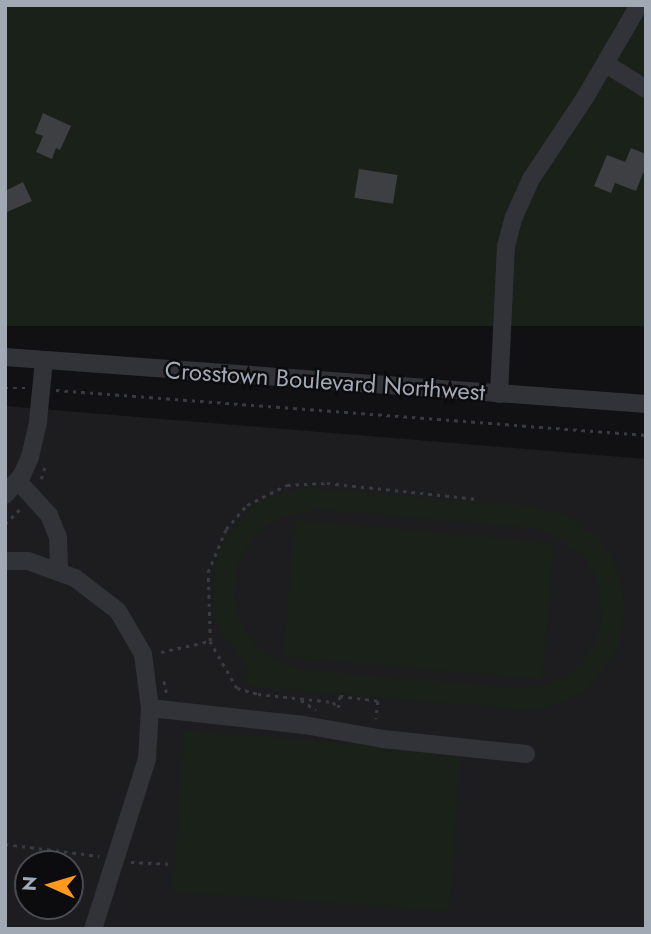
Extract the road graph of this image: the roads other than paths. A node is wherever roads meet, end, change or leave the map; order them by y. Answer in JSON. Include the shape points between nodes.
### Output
{"nodes":[{"id":1,"x":639,"y":5,"type":"edge"},
{"id":2,"x":606,"y":64,"type":"junction"},
{"id":3,"x":646,"y":89,"type":"edge"},
{"id":4,"x":5,"y":357,"type":"edge"},
{"id":5,"x":44,"y":360,"type":"junction"},
{"id":6,"x":499,"y":394,"type":"junction"},
{"id":7,"x":646,"y":404,"type":"edge"},
{"id":8,"x":18,"y":481,"type":"junction"},
{"id":9,"x":5,"y":495,"type":"edge"},
{"id":10,"x":5,"y":561,"type":"edge"},
{"id":11,"x":59,"y":572,"type":"junction"},
{"id":12,"x":150,"y":708,"type":"junction"},
{"id":13,"x":526,"y":754,"type":"dead end"},
{"id":14,"x":93,"y":929,"type":"edge"}],
"edges":[{"from":1,"to":2,"type":"street"},
{"from":2,"to":3,"type":"street"},
{"from":2,"to":6,"type":"street","via":[[531,179],[514,217],[506,246]]},
{"from":4,"to":5,"type":"street","name":"Crosstown Boulevard Northwest"},
{"from":5,"to":6,"type":"street","name":"Crosstown Boulevard Northwest"},
{"from":5,"to":8,"type":"street","via":[[38,421],[30,457]]},
{"from":6,"to":7,"type":"street","name":"Crosstown Boulevard Northwest"},
{"from":8,"to":9,"type":"street"},
{"from":8,"to":11,"type":"street","via":[[53,526]]},
{"from":10,"to":11,"type":"street","via":[[29,561]]},
{"from":11,"to":12,"type":"street","via":[[75,578],[118,611],[143,654]]},
{"from":12,"to":13,"type":"street"},
{"from":12,"to":14,"type":"street","via":[[147,759],[120,860]]}]}
